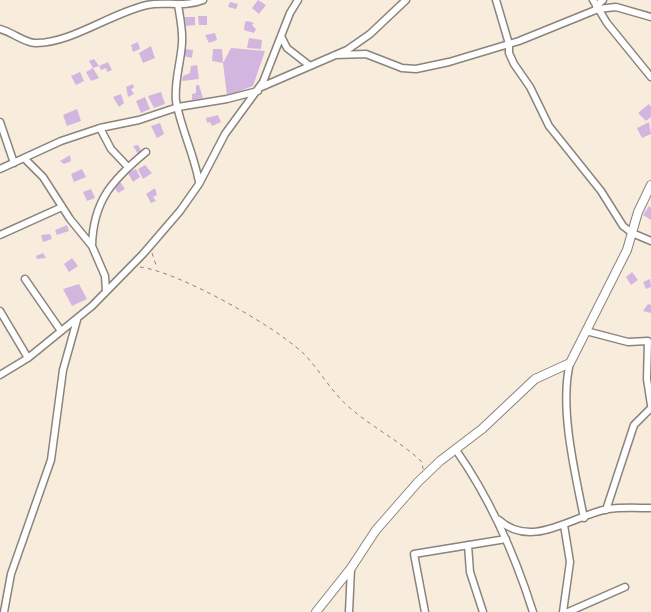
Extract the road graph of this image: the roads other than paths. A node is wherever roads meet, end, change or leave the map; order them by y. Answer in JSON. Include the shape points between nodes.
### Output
{"nodes":[{"id":1,"x":203,"y":0,"type":"edge"},
{"id":2,"x":298,"y":0,"type":"edge"},
{"id":3,"x":406,"y":0,"type":"edge"},
{"id":4,"x":496,"y":0,"type":"edge"},
{"id":5,"x":603,"y":0,"type":"edge"},
{"id":6,"x":149,"y":2,"type":"edge"},
{"id":7,"x":178,"y":5,"type":"junction"},
{"id":8,"x":596,"y":5,"type":"edge"},
{"id":9,"x":651,"y":17,"type":"edge"},
{"id":10,"x":0,"y":29,"type":"edge"},
{"id":11,"x":281,"y":36,"type":"junction"},
{"id":12,"x":509,"y":44,"type":"junction"},
{"id":13,"x":335,"y":55,"type":"junction"},
{"id":14,"x":310,"y":66,"type":"junction"},
{"id":15,"x":651,"y":77,"type":"edge"},
{"id":16,"x":258,"y":90,"type":"junction"},
{"id":17,"x":178,"y":107,"type":"junction"},
{"id":18,"x":0,"y":122,"type":"edge"},
{"id":19,"x":100,"y":128,"type":"junction"},
{"id":20,"x":146,"y":152,"type":"dead end"},
{"id":21,"x":24,"y":158,"type":"junction"},
{"id":22,"x":14,"y":163,"type":"junction"},
{"id":23,"x":128,"y":167,"type":"junction"},
{"id":24,"x":0,"y":169,"type":"edge"},
{"id":25,"x":199,"y":184,"type":"junction"},
{"id":26,"x":651,"y":185,"type":"edge"},
{"id":27,"x":62,"y":207,"type":"junction"},
{"id":28,"x":92,"y":229,"type":"junction"},
{"id":29,"x":80,"y":232,"type":"junction"},
{"id":30,"x":632,"y":233,"type":"junction"},
{"id":31,"x":0,"y":235,"type":"edge"},
{"id":32,"x":651,"y":241,"type":"edge"},
{"id":33,"x":92,"y":246,"type":"junction"},
{"id":34,"x":105,"y":276,"type":"junction"},
{"id":35,"x":119,"y":278,"type":"junction"},
{"id":36,"x":25,"y":279,"type":"dead end"},
{"id":37,"x":106,"y":291,"type":"junction"},
{"id":38,"x":0,"y":311,"type":"edge"},
{"id":39,"x":77,"y":320,"type":"junction"},
{"id":40,"x":61,"y":331,"type":"junction"},
{"id":41,"x":586,"y":332,"type":"junction"},
{"id":42,"x":28,"y":358,"type":"junction"},
{"id":43,"x":570,"y":363,"type":"junction"},
{"id":44,"x":0,"y":375,"type":"edge"},
{"id":45,"x":651,"y":407,"type":"edge"},
{"id":46,"x":456,"y":450,"type":"junction"},
{"id":47,"x":651,"y":508,"type":"edge"},
{"id":48,"x":606,"y":510,"type":"junction"},
{"id":49,"x":494,"y":516,"type":"junction"},
{"id":50,"x":584,"y":518,"type":"junction"},
{"id":51,"x":564,"y":525,"type":"junction"},
{"id":52,"x":506,"y":539,"type":"junction"},
{"id":53,"x":468,"y":545,"type":"junction"},
{"id":54,"x":351,"y":568,"type":"junction"},
{"id":55,"x":625,"y":587,"type":"dead end"},
{"id":56,"x":4,"y":612,"type":"edge"},
{"id":57,"x":316,"y":612,"type":"edge"},
{"id":58,"x":349,"y":612,"type":"edge"},
{"id":59,"x":425,"y":612,"type":"edge"},
{"id":60,"x":484,"y":612,"type":"edge"},
{"id":61,"x":533,"y":612,"type":"edge"},
{"id":62,"x":563,"y":612,"type":"edge"},
{"id":63,"x":568,"y":612,"type":"edge"}],
"edges":[{"from":1,"to":7,"type":"street"},
{"from":2,"to":11,"type":"street"},
{"from":3,"to":13,"type":"street","via":[[370,34]]},
{"from":4,"to":12,"type":"street"},
{"from":5,"to":8,"type":"street"},
{"from":6,"to":7,"type":"street"},
{"from":6,"to":10,"type":"street","via":[[82,31],[33,44]]},
{"from":7,"to":17,"type":"street","via":[[182,43],[176,86]]},
{"from":8,"to":9,"type":"street"},
{"from":8,"to":12,"type":"street"},
{"from":8,"to":15,"type":"street"},
{"from":11,"to":14,"type":"street","via":[[291,52]]},
{"from":11,"to":16,"type":"street"},
{"from":12,"to":13,"type":"street","via":[[448,62],[410,69],[366,54]]},
{"from":12,"to":30,"type":"street","via":[[514,64],[555,136],[601,191],[623,226]]},
{"from":13,"to":14,"type":"street"},
{"from":14,"to":16,"type":"street"},
{"from":16,"to":17,"type":"street","via":[[227,100]]},
{"from":16,"to":25,"type":"street","via":[[225,134]]},
{"from":17,"to":19,"type":"street"},
{"from":17,"to":25,"type":"street","via":[[194,156]]},
{"from":18,"to":22,"type":"street"},
{"from":19,"to":21,"type":"street"},
{"from":19,"to":23,"type":"street","via":[[111,149]]},
{"from":20,"to":23,"type":"street"},
{"from":21,"to":22,"type":"street"},
{"from":21,"to":27,"type":"street","via":[[43,177]]},
{"from":22,"to":24,"type":"street"},
{"from":23,"to":28,"type":"street","via":[[99,202]]},
{"from":25,"to":35,"type":"street","via":[[180,211]]},
{"from":26,"to":30,"type":"street"},
{"from":27,"to":29,"type":"street"},
{"from":27,"to":31,"type":"street"},
{"from":28,"to":29,"type":"street"},
{"from":28,"to":33,"type":"street"},
{"from":29,"to":33,"type":"street"},
{"from":30,"to":32,"type":"street"},
{"from":30,"to":41,"type":"street","via":[[627,250]]},
{"from":33,"to":34,"type":"street"},
{"from":34,"to":35,"type":"street"},
{"from":34,"to":37,"type":"street"},
{"from":35,"to":37,"type":"street"},
{"from":36,"to":40,"type":"street"},
{"from":37,"to":39,"type":"street"},
{"from":38,"to":42,"type":"street"},
{"from":39,"to":40,"type":"street"},
{"from":39,"to":56,"type":"street","via":[[63,370],[50,460],[11,574]]},
{"from":40,"to":42,"type":"street"},
{"from":41,"to":43,"type":"street"},
{"from":41,"to":45,"type":"street","via":[[628,342],[648,341],[647,379]]},
{"from":42,"to":44,"type":"street"},
{"from":43,"to":46,"type":"street","via":[[535,379]]},
{"from":43,"to":50,"type":"street","via":[[565,390],[574,470]]},
{"from":45,"to":48,"type":"street","via":[[634,425]]},
{"from":46,"to":49,"type":"street"},
{"from":46,"to":54,"type":"street","via":[[418,482],[376,530]]},
{"from":47,"to":48,"type":"street"},
{"from":48,"to":50,"type":"street"},
{"from":49,"to":51,"type":"street","via":[[504,525],[530,532]]},
{"from":49,"to":52,"type":"street"},
{"from":50,"to":51,"type":"street"},
{"from":51,"to":62,"type":"street","via":[[570,562]]},
{"from":52,"to":53,"type":"street"},
{"from":52,"to":61,"type":"street"},
{"from":53,"to":59,"type":"street","via":[[414,554]]},
{"from":53,"to":60,"type":"street","via":[[470,572]]},
{"from":54,"to":57,"type":"street"},
{"from":54,"to":58,"type":"street"},
{"from":55,"to":63,"type":"street"}]}
